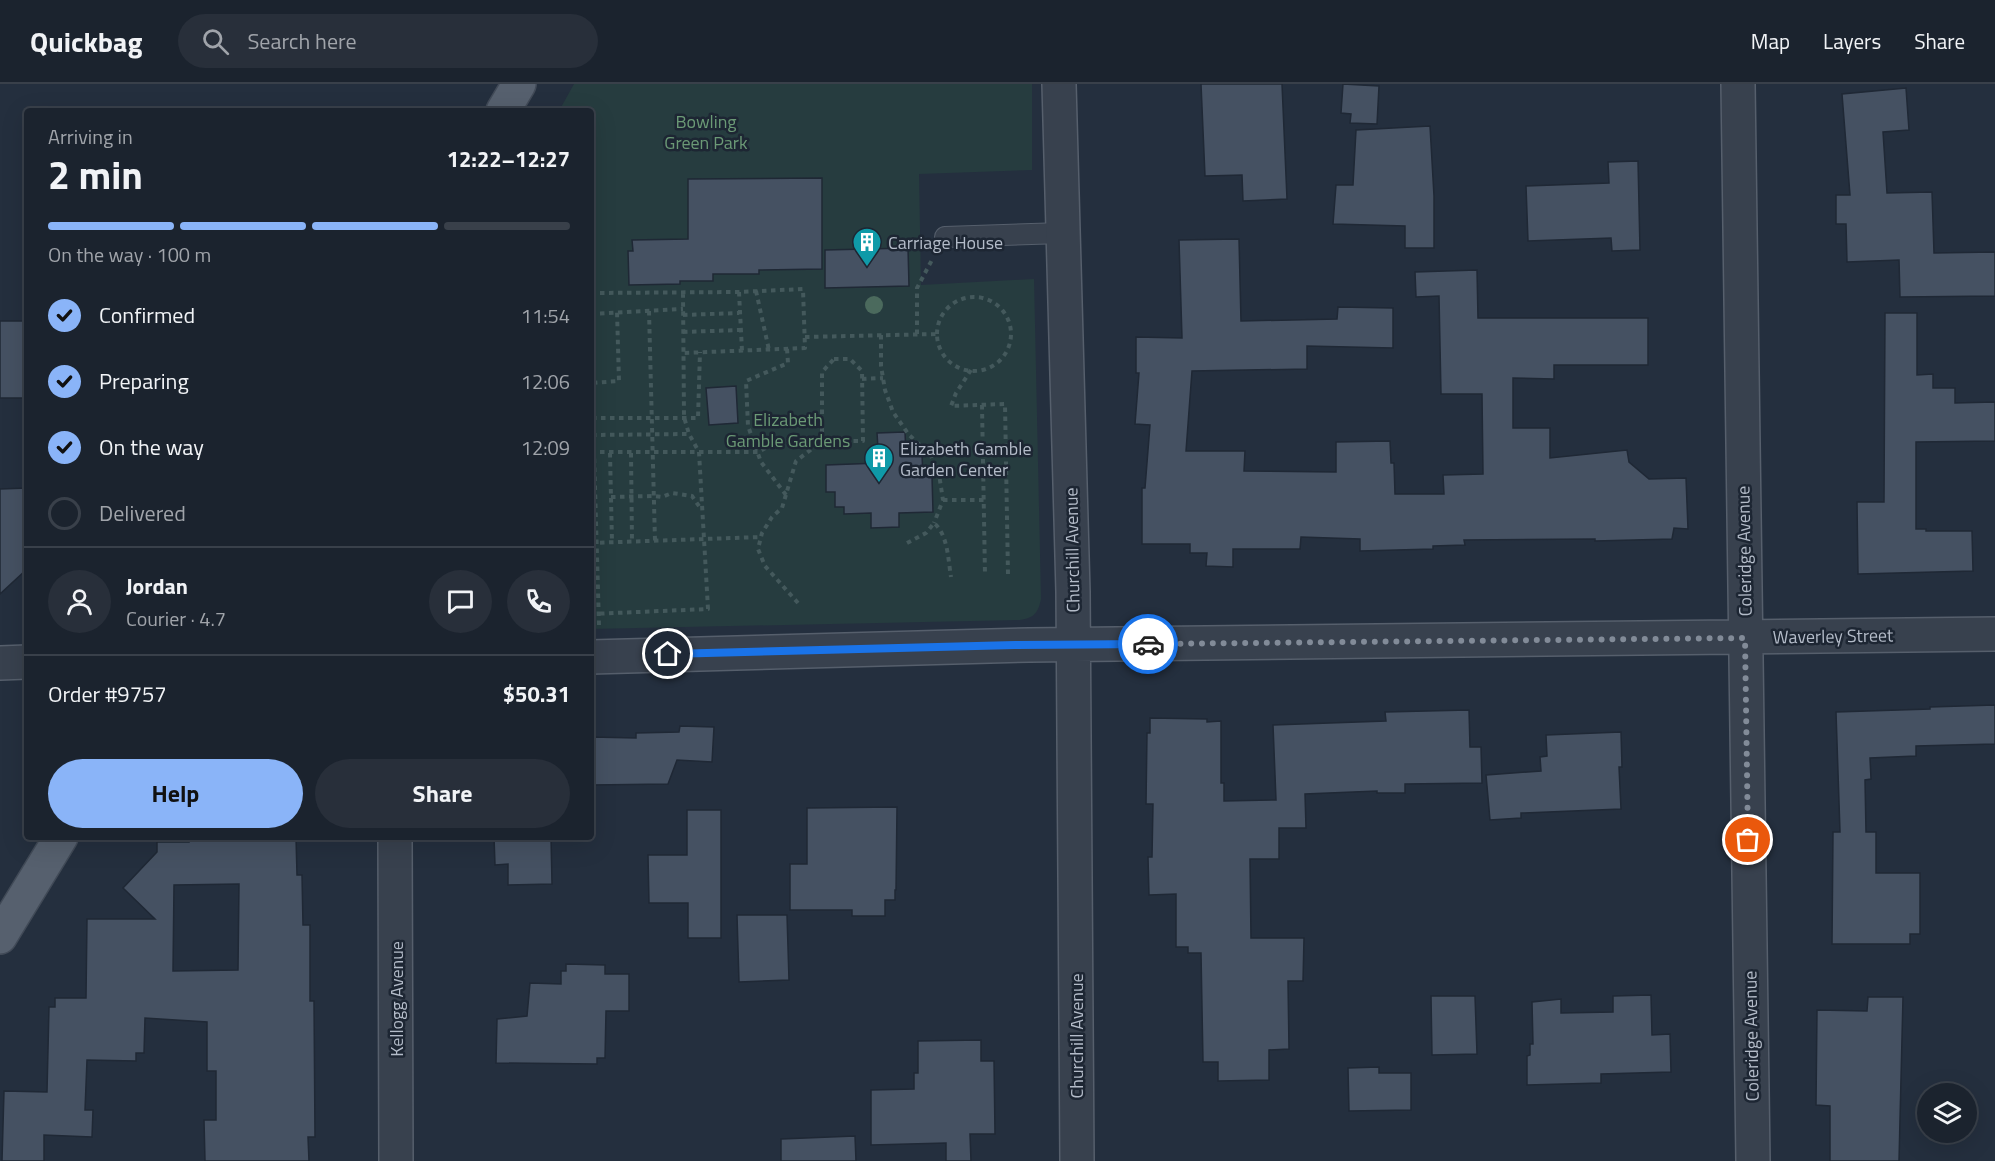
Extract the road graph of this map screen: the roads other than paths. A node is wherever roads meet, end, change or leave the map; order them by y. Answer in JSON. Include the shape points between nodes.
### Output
{"nodes":[{"id":1,"x":519,"y":84,"type":"edge"},
{"id":2,"x":1059,"y":84,"type":"edge"},
{"id":3,"x":1738,"y":84,"type":"edge"},
{"id":4,"x":505,"y":108,"type":"edge"},
{"id":5,"x":1063,"y":233,"type":"junction"},
{"id":6,"x":945,"y":237,"type":"road end"},
{"id":7,"x":1995,"y":634,"type":"edge"},
{"id":8,"x":1745,"y":638,"type":"junction"},
{"id":9,"x":1073,"y":644,"type":"junction"},
{"id":10,"x":594,"y":657,"type":"edge"},
{"id":11,"x":0,"y":663,"type":"edge"},
{"id":12,"x":24,"y":663,"type":"edge"},
{"id":13,"x":59,"y":840,"type":"edge"},
{"id":14,"x":395,"y":840,"type":"edge"},
{"id":15,"x":0,"y":937,"type":"edge"},
{"id":16,"x":396,"y":1161,"type":"edge"},
{"id":17,"x":1077,"y":1161,"type":"edge"},
{"id":18,"x":1753,"y":1161,"type":"edge"}],
"edges":[{"from":1,"to":4,"type":"main road"},
{"from":2,"to":5,"type":"street","name":"Churchill Avenue"},
{"from":3,"to":8,"type":"street","name":"Coleridge Avenue"},
{"from":5,"to":6,"type":"lane"},
{"from":5,"to":9,"type":"street","name":"Churchill Avenue"},
{"from":7,"to":8,"type":"street","name":"Waverley Street"},
{"from":8,"to":9,"type":"street","name":"Waverley Street"},
{"from":8,"to":18,"type":"street","name":"Coleridge Avenue"},
{"from":9,"to":10,"type":"street","name":"Waverley Street"},
{"from":9,"to":17,"type":"street","name":"Churchill Avenue"},
{"from":11,"to":12,"type":"street"},
{"from":13,"to":15,"type":"main road"},
{"from":14,"to":16,"type":"street","name":"Kellogg Avenue"}]}
